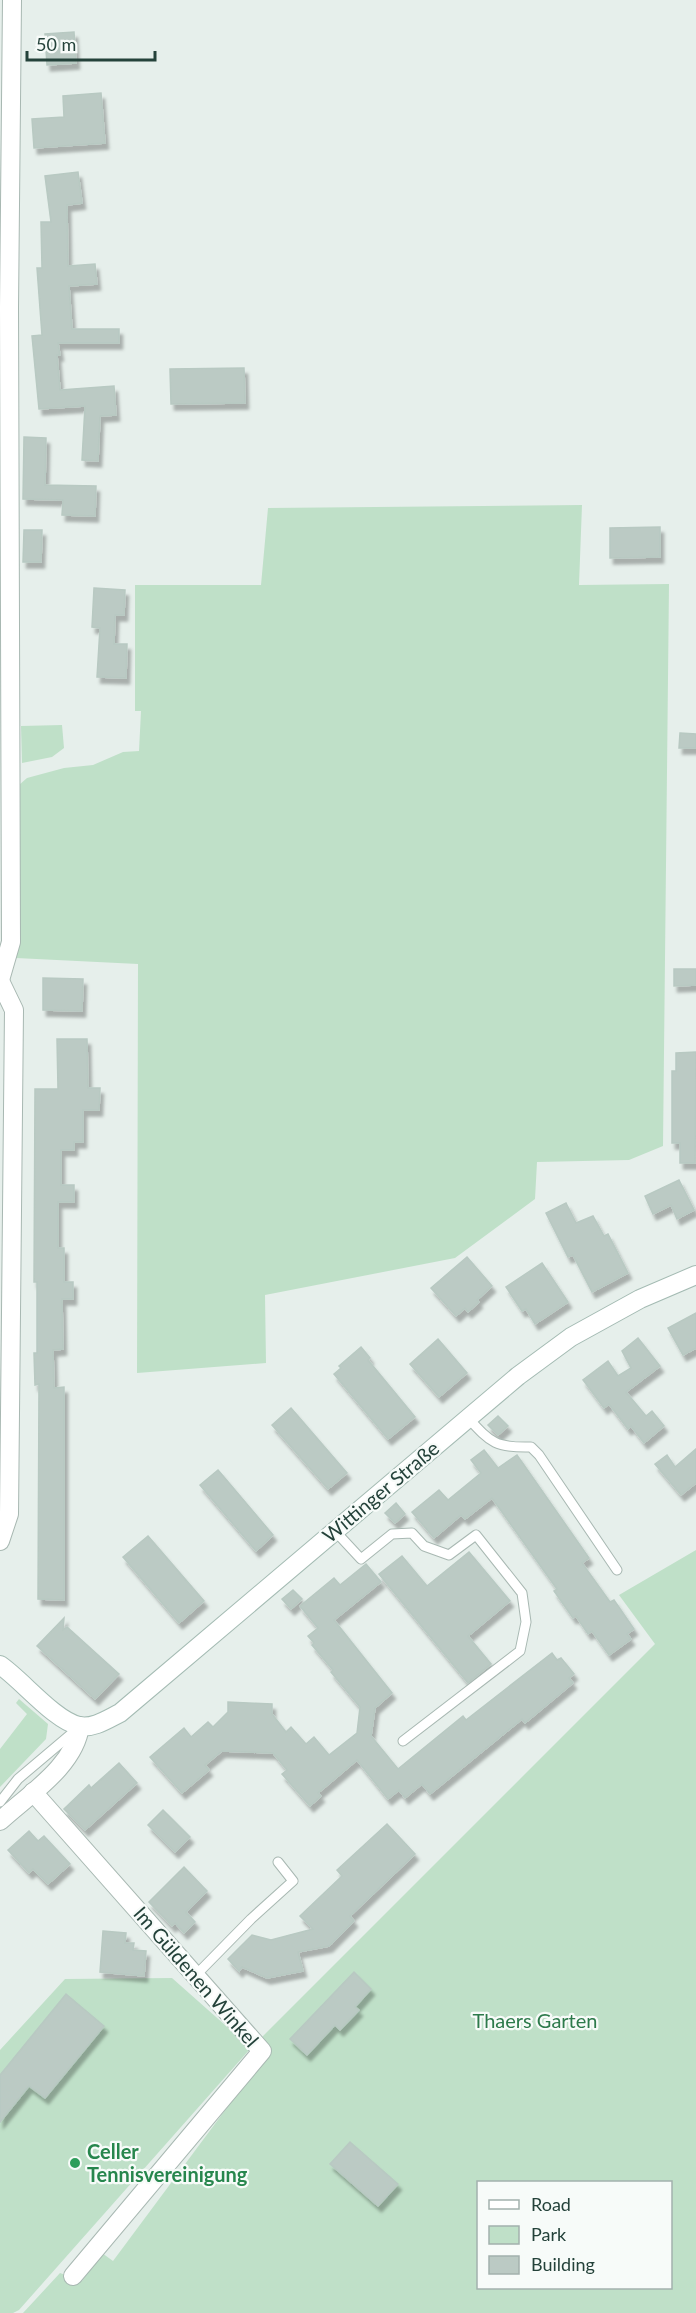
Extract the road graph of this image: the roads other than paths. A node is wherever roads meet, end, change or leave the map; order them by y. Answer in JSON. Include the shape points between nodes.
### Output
{"nodes":[{"id":1,"x":12,"y":0,"type":"edge"},
{"id":2,"x":0,"y":980,"type":"edge"},
{"id":3,"x":696,"y":1275,"type":"edge"},
{"id":4,"x":468,"y":1418,"type":"junction"},
{"id":5,"x":335,"y":1531,"type":"junction"},
{"id":6,"x":0,"y":1541,"type":"edge"},
{"id":7,"x":617,"y":1570,"type":"dead end"},
{"id":8,"x":0,"y":1665,"type":"edge"},
{"id":9,"x":80,"y":1726,"type":"junction"},
{"id":10,"x":403,"y":1741,"type":"dead end"},
{"id":11,"x":33,"y":1791,"type":"junction"},
{"id":12,"x":0,"y":1802,"type":"edge"},
{"id":13,"x":0,"y":1821,"type":"edge"},
{"id":14,"x":278,"y":1862,"type":"dead end"},
{"id":15,"x":196,"y":1975,"type":"junction"},
{"id":16,"x":73,"y":2276,"type":"dead end"}],
"edges":[{"from":1,"to":2,"type":"street","via":[[11,942]]},
{"from":2,"to":6,"type":"street","via":[[14,1010],[9,1514]]},
{"from":3,"to":4,"type":"street","name":"Wittinger Straße","via":[[640,1299],[571,1337]]},
{"from":4,"to":5,"type":"street","name":"Wittinger Straße"},
{"from":4,"to":7,"type":"lane","via":[[490,1442],[514,1448],[531,1447],[539,1455]]},
{"from":5,"to":9,"type":"street","name":"Wittinger Straße","via":[[120,1713],[99,1724]]},
{"from":5,"to":10,"type":"lane","via":[[361,1559],[392,1534],[412,1533],[424,1546],[449,1555],[476,1535],[522,1593],[526,1622],[520,1651]]},
{"from":8,"to":9,"type":"street","via":[[60,1718]]},
{"from":9,"to":11,"type":"street","via":[[79,1738],[66,1761]]},
{"from":9,"to":12,"type":"lane","name":"Wittinger Straße","via":[[18,1779]]},
{"from":11,"to":13,"type":"street"},
{"from":11,"to":15,"type":"street","name":"Im Güldenen Winkel"},
{"from":14,"to":15,"type":"lane","via":[[293,1881]]},
{"from":15,"to":16,"type":"street","name":"Im Güldenen Winkel","via":[[262,2051]]}]}
